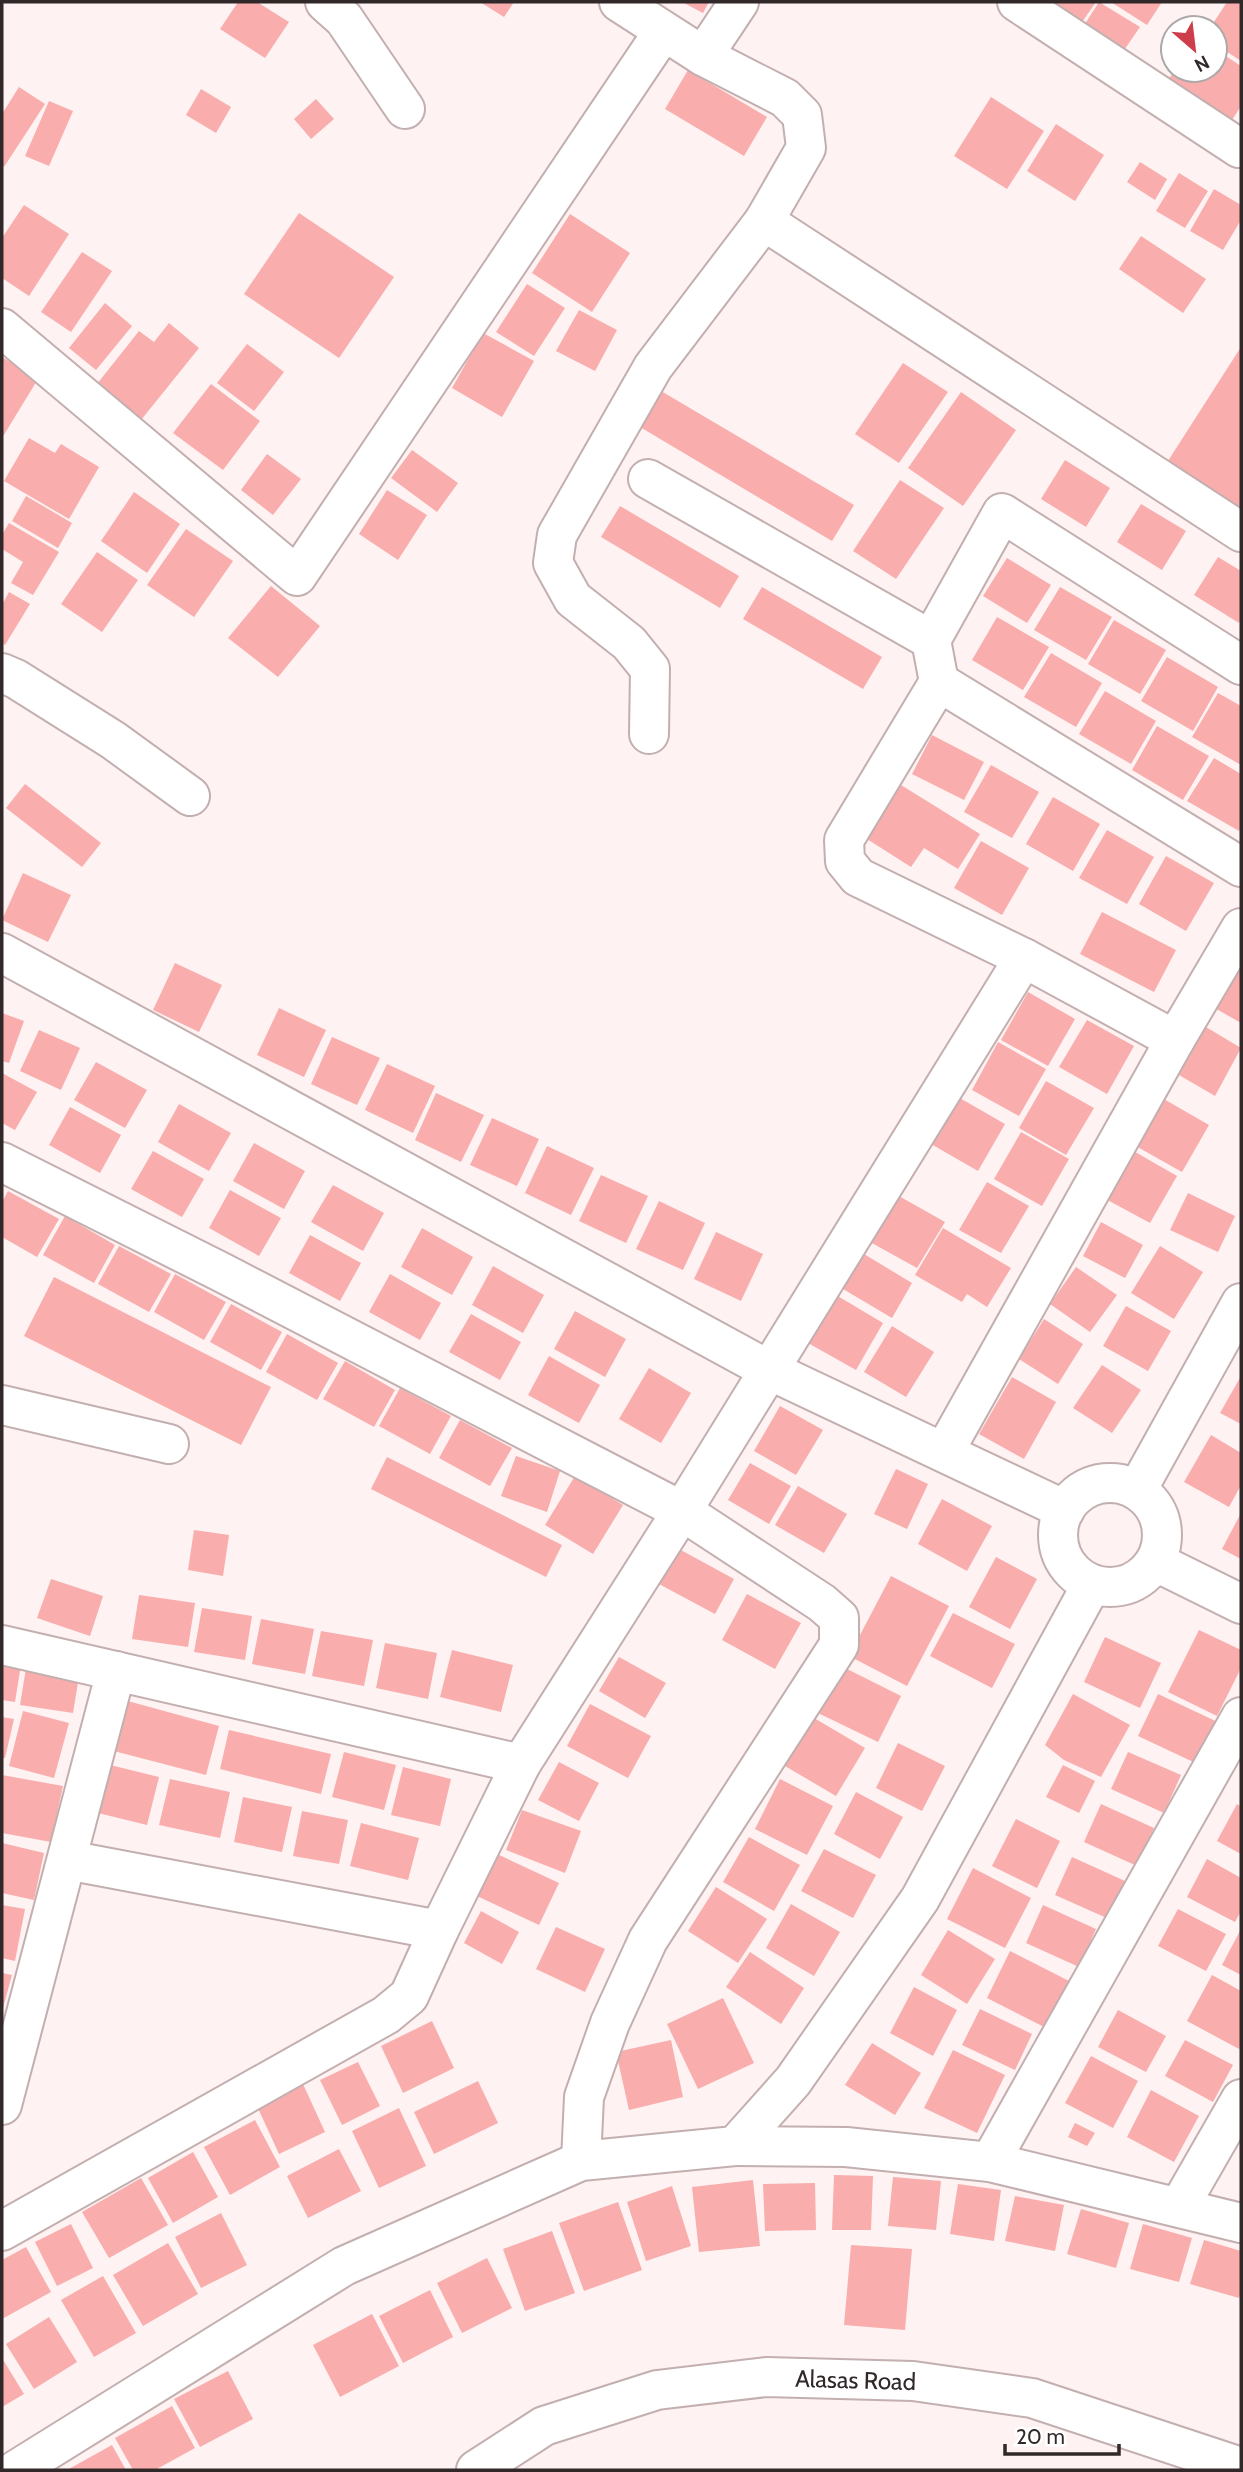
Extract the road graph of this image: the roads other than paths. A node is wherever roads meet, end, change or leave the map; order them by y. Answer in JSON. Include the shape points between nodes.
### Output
{"nodes":[{"id":1,"x":325,"y":2,"type":"edge"},
{"id":2,"x":619,"y":2,"type":"edge"},
{"id":3,"x":739,"y":2,"type":"edge"},
{"id":4,"x":1017,"y":2,"type":"edge"},
{"id":5,"x":663,"y":32,"type":"junction"},
{"id":6,"x":703,"y":56,"type":"junction"},
{"id":7,"x":405,"y":109,"type":"dead end"},
{"id":8,"x":1239,"y":148,"type":"dead end"},
{"id":9,"x":764,"y":221,"type":"junction"},
{"id":10,"x":2,"y":328,"type":"edge"},
{"id":11,"x":648,"y":479,"type":"dead end"},
{"id":12,"x":1241,"y":532,"type":"edge"},
{"id":13,"x":931,"y":640,"type":"junction"},
{"id":14,"x":1241,"y":665,"type":"edge"},
{"id":15,"x":2,"y":673,"type":"edge"},
{"id":16,"x":939,"y":682,"type":"junction"},
{"id":17,"x":649,"y":734,"type":"dead end"},
{"id":18,"x":190,"y":796,"type":"dead end"},
{"id":19,"x":1241,"y":867,"type":"edge"},
{"id":20,"x":1241,"y":928,"type":"edge"},
{"id":21,"x":2,"y":953,"type":"edge"},
{"id":22,"x":1024,"y":958,"type":"junction"},
{"id":23,"x":1175,"y":1040,"type":"junction"},
{"id":24,"x":2,"y":1162,"type":"edge"},
{"id":25,"x":1241,"y":1303,"type":"edge"},
{"id":26,"x":769,"y":1370,"type":"junction"},
{"id":27,"x":2,"y":1405,"type":"edge"},
{"id":28,"x":169,"y":1444,"type":"dead end"},
{"id":29,"x":944,"y":1452,"type":"junction"},
{"id":30,"x":1137,"y":1490,"type":"junction"},
{"id":31,"x":1065,"y":1510,"type":"junction"},
{"id":32,"x":682,"y":1511,"type":"junction"},
{"id":33,"x":1156,"y":1562,"type":"junction"},
{"id":34,"x":1092,"y":1584,"type":"junction"},
{"id":35,"x":1241,"y":1604,"type":"edge"},
{"id":36,"x":2,"y":1645,"type":"edge"},
{"id":37,"x":116,"y":1671,"type":"junction"},
{"id":38,"x":1241,"y":1717,"type":"edge"},
{"id":39,"x":521,"y":1763,"type":"junction"},
{"id":40,"x":67,"y":1860,"type":"junction"},
{"id":41,"x":439,"y":1930,"type":"junction"},
{"id":42,"x":1241,"y":2099,"type":"edge"},
{"id":43,"x":2,"y":2105,"type":"edge"},
{"id":44,"x":735,"y":2147,"type":"junction"},
{"id":45,"x":581,"y":2161,"type":"junction"},
{"id":46,"x":990,"y":2162,"type":"junction"},
{"id":47,"x":1180,"y":2207,"type":"junction"},
{"id":48,"x":1241,"y":2223,"type":"edge"},
{"id":49,"x":2,"y":2231,"type":"edge"},
{"id":50,"x":1241,"y":2467,"type":"edge"},
{"id":51,"x":16,"y":2470,"type":"edge"},
{"id":52,"x":476,"y":2470,"type":"edge"}],
"edges":[{"from":1,"to":7,"type":"street","via":[[344,19]]},
{"from":2,"to":5,"type":"street"},
{"from":3,"to":6,"type":"street"},
{"from":4,"to":8,"type":"street"},
{"from":5,"to":6,"type":"street"},
{"from":5,"to":10,"type":"street","via":[[297,576]]},
{"from":6,"to":9,"type":"street","via":[[785,98],[802,115],[806,148]]},
{"from":9,"to":12,"type":"street"},
{"from":9,"to":17,"type":"street","via":[[653,367],[557,535],[553,563],[573,599],[629,643],[650,669]]},
{"from":11,"to":13,"type":"street"},
{"from":13,"to":14,"type":"street","via":[[1002,513]]},
{"from":13,"to":16,"type":"street"},
{"from":15,"to":18,"type":"street","via":[[113,740]]},
{"from":16,"to":19,"type":"street"},
{"from":16,"to":22,"type":"street","via":[[844,840],[845,861],[858,877]]},
{"from":20,"to":23,"type":"street"},
{"from":21,"to":26,"type":"street"},
{"from":22,"to":23,"type":"street"},
{"from":22,"to":26,"type":"street"},
{"from":23,"to":29,"type":"street"},
{"from":24,"to":32,"type":"street"},
{"from":25,"to":30,"type":"street"},
{"from":26,"to":29,"type":"street"},
{"from":26,"to":32,"type":"street"},
{"from":27,"to":28,"type":"street"},
{"from":29,"to":31,"type":"street"},
{"from":30,"to":31,"type":"street","via":[[1105,1483],[1074,1496]]},
{"from":30,"to":33,"type":"street","via":[[1152,1503],[1161,1521],[1163,1542]]},
{"from":31,"to":34,"type":"street","via":[[1058,1527],[1058,1545],[1076,1575]]},
{"from":32,"to":39,"type":"street"},
{"from":32,"to":45,"type":"street","via":[[831,1611],[839,1618],[839,1645],[648,1941],[610,2023],[584,2097]]},
{"from":33,"to":34,"type":"street","via":[[1139,1579],[1116,1587]]},
{"from":33,"to":35,"type":"street"},
{"from":34,"to":44,"type":"street","via":[[920,1899],[793,2081]]},
{"from":36,"to":37,"type":"street"},
{"from":37,"to":39,"type":"street"},
{"from":37,"to":40,"type":"street"},
{"from":38,"to":46,"type":"street"},
{"from":39,"to":41,"type":"street"},
{"from":40,"to":41,"type":"street"},
{"from":40,"to":43,"type":"street"},
{"from":41,"to":49,"type":"street","via":[[410,1996],[386,2015]]},
{"from":42,"to":47,"type":"street"},
{"from":44,"to":45,"type":"street"},
{"from":44,"to":46,"type":"street","via":[[846,2147]]},
{"from":45,"to":51,"type":"street","via":[[344,2266]]},
{"from":46,"to":47,"type":"street"},
{"from":47,"to":48,"type":"street"},
{"from":50,"to":52,"type":"street","name":"Alasas Road","via":[[1032,2398],[913,2381],[766,2377],[657,2390],[544,2426]]}]}
